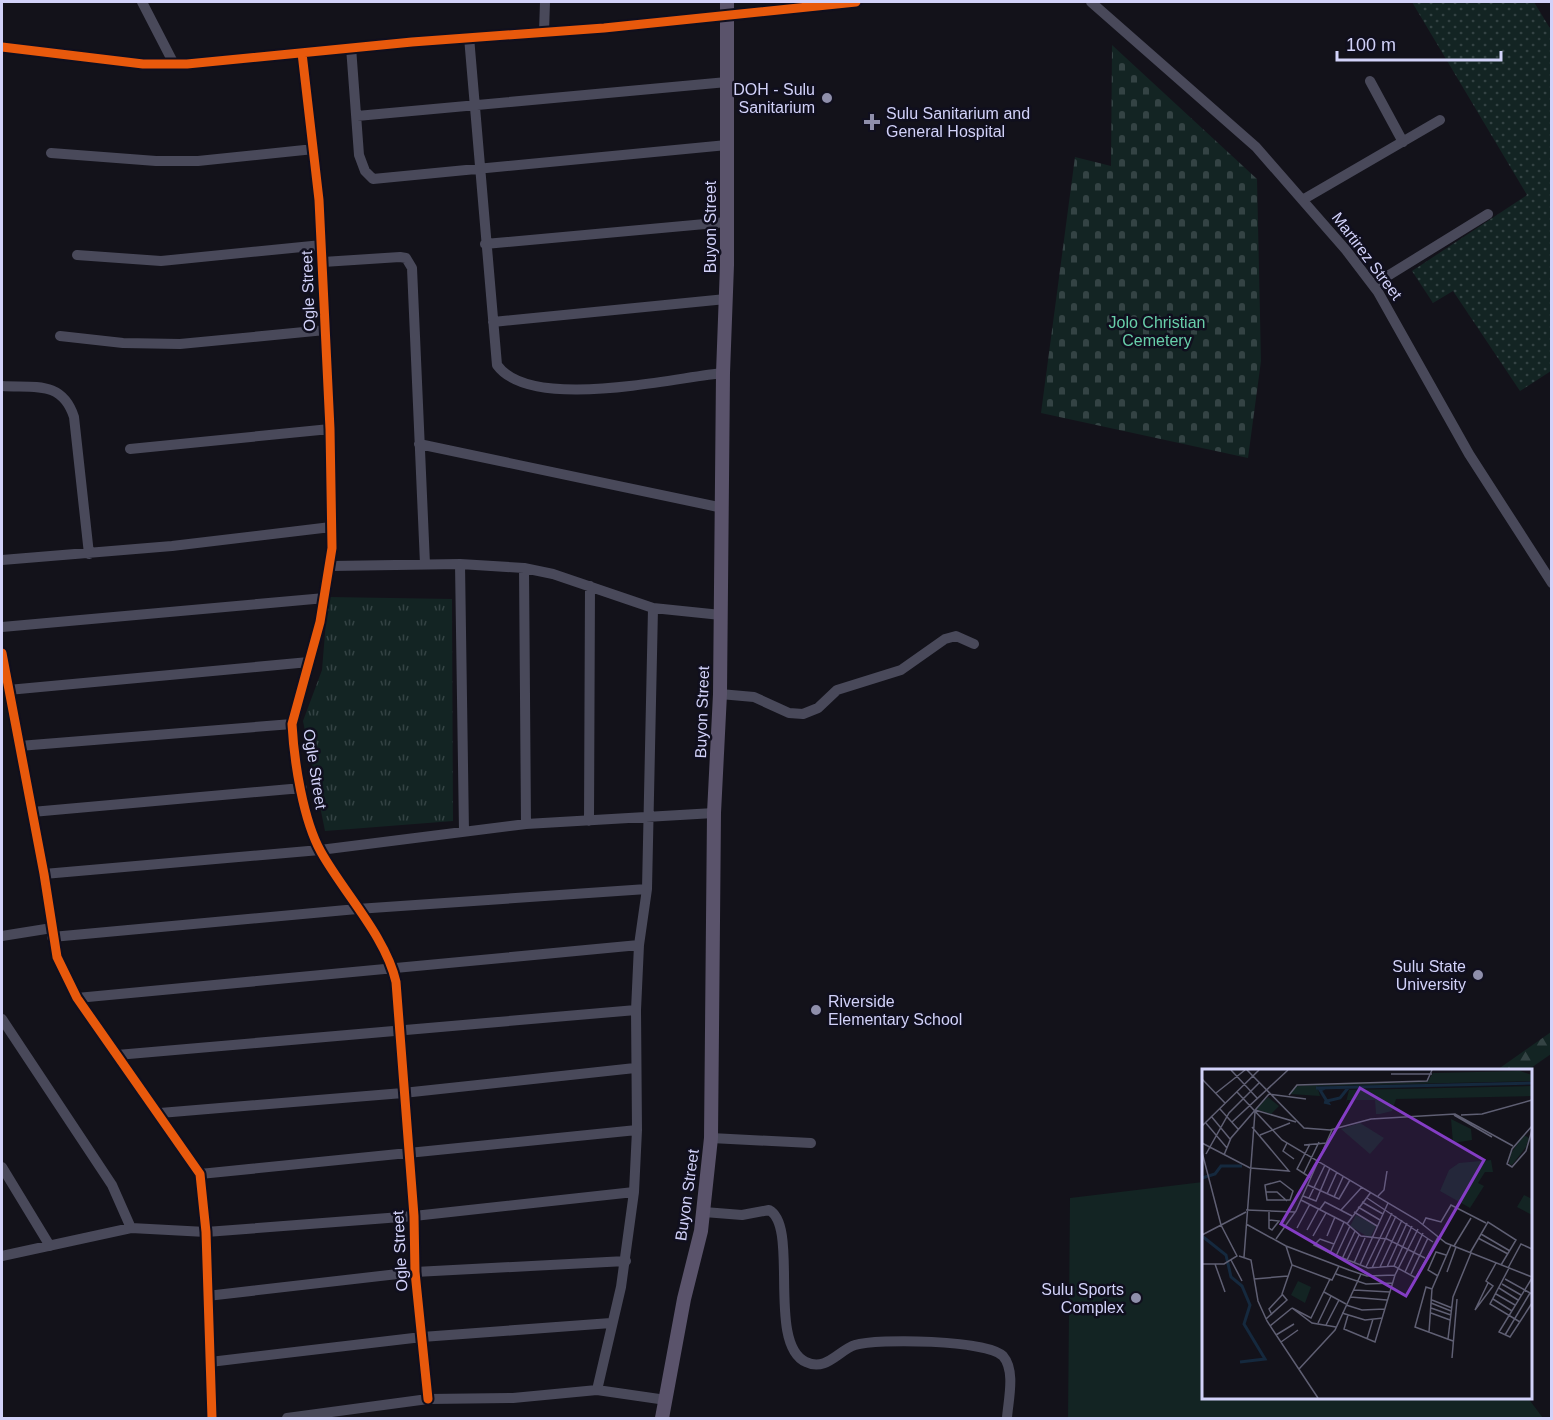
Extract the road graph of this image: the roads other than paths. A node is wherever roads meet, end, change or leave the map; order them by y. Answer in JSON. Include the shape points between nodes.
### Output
{"nodes":[{"id":1,"x":142,"y":2,"type":"edge"},
{"id":2,"x":544,"y":2,"type":"edge"},
{"id":3,"x":856,"y":2,"type":"edge"},
{"id":4,"x":1091,"y":2,"type":"edge"},
{"id":5,"x":727,"y":8,"type":"edge"},
{"id":6,"x":544,"y":32,"type":"junction"},
{"id":7,"x":469,"y":37,"type":"junction"},
{"id":8,"x":2,"y":47,"type":"edge"},
{"id":9,"x":351,"y":47,"type":"junction"},
{"id":10,"x":302,"y":53,"type":"junction"},
{"id":11,"x":174,"y":64,"type":"junction"},
{"id":12,"x":1370,"y":81,"type":"dead end"},
{"id":13,"x":727,"y":82,"type":"junction"},
{"id":14,"x":474,"y":106,"type":"junction"},
{"id":15,"x":357,"y":116,"type":"junction"},
{"id":16,"x":1440,"y":120,"type":"dead end"},
{"id":17,"x":1403,"y":141,"type":"junction"},
{"id":18,"x":727,"y":145,"type":"junction"},
{"id":19,"x":314,"y":149,"type":"junction"},
{"id":20,"x":51,"y":153,"type":"dead end"},
{"id":21,"x":479,"y":171,"type":"junction"},
{"id":22,"x":1304,"y":199,"type":"junction"},
{"id":23,"x":1488,"y":214,"type":"dead end"},
{"id":24,"x":727,"y":222,"type":"junction"},
{"id":25,"x":486,"y":244,"type":"junction"},
{"id":26,"x":322,"y":245,"type":"junction"},
{"id":27,"x":77,"y":255,"type":"dead end"},
{"id":28,"x":323,"y":262,"type":"junction"},
{"id":29,"x":1373,"y":285,"type":"junction"},
{"id":30,"x":726,"y":299,"type":"junction"},
{"id":31,"x":494,"y":322,"type":"junction"},
{"id":32,"x":325,"y":330,"type":"junction"},
{"id":33,"x":60,"y":336,"type":"dead end"},
{"id":34,"x":723,"y":373,"type":"junction"},
{"id":35,"x":2,"y":386,"type":"edge"},
{"id":36,"x":330,"y":429,"type":"junction"},
{"id":37,"x":419,"y":444,"type":"junction"},
{"id":38,"x":130,"y":449,"type":"dead end"},
{"id":39,"x":723,"y":508,"type":"junction"},
{"id":40,"x":332,"y":526,"type":"junction"},
{"id":41,"x":89,"y":554,"type":"junction"},
{"id":42,"x":2,"y":560,"type":"edge"},
{"id":43,"x":424,"y":564,"type":"junction"},
{"id":44,"x":460,"y":564,"type":"junction"},
{"id":45,"x":331,"y":566,"type":"junction"},
{"id":46,"x":524,"y":568,"type":"junction"},
{"id":47,"x":1551,"y":583,"type":"edge"},
{"id":48,"x":590,"y":586,"type":"junction"},
{"id":49,"x":325,"y":598,"type":"junction"},
{"id":50,"x":653,"y":608,"type":"junction"},
{"id":51,"x":721,"y":615,"type":"junction"},
{"id":52,"x":2,"y":627,"type":"edge"},
{"id":53,"x":974,"y":644,"type":"dead end"},
{"id":54,"x":2,"y":653,"type":"edge"},
{"id":55,"x":309,"y":662,"type":"junction"},
{"id":56,"x":8,"y":690,"type":"junction"},
{"id":57,"x":720,"y":694,"type":"junction"},
{"id":58,"x":292,"y":724,"type":"junction"},
{"id":59,"x":19,"y":746,"type":"junction"},
{"id":60,"x":302,"y":788,"type":"junction"},
{"id":61,"x":32,"y":812,"type":"junction"},
{"id":62,"x":714,"y":813,"type":"junction"},
{"id":63,"x":648,"y":816,"type":"junction"},
{"id":64,"x":589,"y":821,"type":"junction"},
{"id":65,"x":526,"y":824,"type":"junction"},
{"id":66,"x":464,"y":832,"type":"junction"},
{"id":67,"x":320,"y":850,"type":"junction"},
{"id":68,"x":44,"y":874,"type":"junction"},
{"id":69,"x":647,"y":889,"type":"junction"},
{"id":70,"x":357,"y":909,"type":"junction"},
{"id":71,"x":52,"y":932,"type":"junction"},
{"id":72,"x":2,"y":936,"type":"edge"},
{"id":73,"x":639,"y":945,"type":"junction"},
{"id":74,"x":393,"y":967,"type":"junction"},
{"id":75,"x":77,"y":998,"type":"junction"},
{"id":76,"x":636,"y":1010,"type":"junction"},
{"id":77,"x":2,"y":1018,"type":"edge"},
{"id":78,"x":399,"y":1032,"type":"junction"},
{"id":79,"x":117,"y":1054,"type":"junction"},
{"id":80,"x":635,"y":1068,"type":"junction"},
{"id":81,"x":403,"y":1093,"type":"junction"},
{"id":82,"x":160,"y":1113,"type":"junction"},
{"id":83,"x":637,"y":1130,"type":"junction"},
{"id":84,"x":711,"y":1138,"type":"junction"},
{"id":85,"x":811,"y":1143,"type":"dead end"},
{"id":86,"x":408,"y":1154,"type":"junction"},
{"id":87,"x":2,"y":1167,"type":"edge"},
{"id":88,"x":200,"y":1174,"type":"junction"},
{"id":89,"x":634,"y":1192,"type":"junction"},
{"id":90,"x":704,"y":1212,"type":"junction"},
{"id":91,"x":414,"y":1216,"type":"junction"},
{"id":92,"x":131,"y":1228,"type":"junction"},
{"id":93,"x":206,"y":1232,"type":"junction"},
{"id":94,"x":50,"y":1246,"type":"junction"},
{"id":95,"x":2,"y":1256,"type":"edge"},
{"id":96,"x":626,"y":1261,"type":"junction"},
{"id":97,"x":415,"y":1272,"type":"junction"},
{"id":98,"x":207,"y":1296,"type":"junction"},
{"id":99,"x":610,"y":1323,"type":"junction"},
{"id":100,"x":422,"y":1337,"type":"junction"},
{"id":101,"x":210,"y":1362,"type":"junction"},
{"id":102,"x":597,"y":1390,"type":"junction"},
{"id":103,"x":428,"y":1399,"type":"junction"},
{"id":104,"x":666,"y":1400,"type":"junction"},
{"id":105,"x":212,"y":1419,"type":"edge"},
{"id":106,"x":287,"y":1419,"type":"edge"},
{"id":107,"x":662,"y":1419,"type":"edge"},
{"id":108,"x":1007,"y":1419,"type":"edge"}],
"edges":[{"from":1,"to":11,"type":"street"},
{"from":2,"to":6,"type":"street"},
{"from":3,"to":5,"type":"street"},
{"from":4,"to":22,"type":"street","name":"Martirez Street","via":[[1256,147]]},
{"from":5,"to":6,"type":"street"},
{"from":5,"to":13,"type":"main road","name":"Buyon Street"},
{"from":6,"to":7,"type":"street"},
{"from":7,"to":9,"type":"street"},
{"from":7,"to":14,"type":"street"},
{"from":8,"to":11,"type":"street","via":[[143,64]]},
{"from":9,"to":10,"type":"street"},
{"from":9,"to":15,"type":"street"},
{"from":10,"to":11,"type":"street"},
{"from":10,"to":19,"type":"street","name":"Ogle Street"},
{"from":12,"to":17,"type":"street"},
{"from":13,"to":14,"type":"street"},
{"from":13,"to":18,"type":"main road","name":"Buyon Street"},
{"from":14,"to":15,"type":"street"},
{"from":14,"to":21,"type":"street"},
{"from":15,"to":21,"type":"street","via":[[359,155],[373,179]]},
{"from":16,"to":17,"type":"street"},
{"from":17,"to":22,"type":"street"},
{"from":18,"to":21,"type":"street"},
{"from":18,"to":24,"type":"main road","name":"Buyon Street"},
{"from":19,"to":20,"type":"street","via":[[167,161]]},
{"from":19,"to":26,"type":"street","name":"Ogle Street"},
{"from":21,"to":25,"type":"street"},
{"from":22,"to":29,"type":"street","name":"Martirez Street"},
{"from":23,"to":29,"type":"street"},
{"from":24,"to":25,"type":"street"},
{"from":24,"to":30,"type":"main road","name":"Buyon Street"},
{"from":25,"to":31,"type":"street"},
{"from":26,"to":27,"type":"street","via":[[161,261]]},
{"from":26,"to":28,"type":"street","name":"Ogle Street"},
{"from":28,"to":32,"type":"street","name":"Ogle Street"},
{"from":28,"to":37,"type":"street","via":[[399,257],[410,262]]},
{"from":29,"to":47,"type":"street","name":"Martirez Street","via":[[1469,454]]},
{"from":30,"to":31,"type":"street"},
{"from":30,"to":34,"type":"main road","name":"Buyon Street"},
{"from":31,"to":34,"type":"street","via":[[497,365],[511,379],[530,385],[604,389]]},
{"from":32,"to":33,"type":"street","via":[[180,344]]},
{"from":32,"to":36,"type":"street","name":"Ogle Street"},
{"from":34,"to":39,"type":"main road","name":"Buyon Street"},
{"from":35,"to":41,"type":"street","via":[[53,390],[69,403],[74,417]]},
{"from":36,"to":38,"type":"street"},
{"from":36,"to":40,"type":"street","name":"Ogle Street"},
{"from":37,"to":39,"type":"street"},
{"from":37,"to":43,"type":"street"},
{"from":39,"to":51,"type":"main road","name":"Buyon Street"},
{"from":40,"to":41,"type":"street"},
{"from":40,"to":45,"type":"street","name":"Ogle Street"},
{"from":41,"to":42,"type":"street"},
{"from":43,"to":44,"type":"street"},
{"from":43,"to":45,"type":"street"},
{"from":44,"to":46,"type":"street"},
{"from":44,"to":66,"type":"street"},
{"from":45,"to":49,"type":"street","name":"Ogle Street"},
{"from":46,"to":48,"type":"street"},
{"from":46,"to":65,"type":"street"},
{"from":48,"to":50,"type":"street"},
{"from":48,"to":64,"type":"street"},
{"from":49,"to":52,"type":"street"},
{"from":49,"to":55,"type":"street","name":"Ogle Street"},
{"from":50,"to":51,"type":"street"},
{"from":50,"to":63,"type":"street"},
{"from":51,"to":57,"type":"main road","name":"Buyon Street"},
{"from":53,"to":57,"type":"street","via":[[956,636],[945,639],[907,666],[837,690],[818,708],[803,714],[789,713],[754,697]]},
{"from":54,"to":56,"type":"street"},
{"from":55,"to":56,"type":"street"},
{"from":55,"to":58,"type":"street","name":"Ogle Street"},
{"from":56,"to":59,"type":"street"},
{"from":57,"to":62,"type":"main road","name":"Buyon Street"},
{"from":58,"to":59,"type":"street"},
{"from":58,"to":60,"type":"street","name":"Ogle Street"},
{"from":59,"to":61,"type":"street"},
{"from":60,"to":61,"type":"street"},
{"from":60,"to":67,"type":"street","name":"Ogle Street"},
{"from":61,"to":68,"type":"street"},
{"from":62,"to":63,"type":"street"},
{"from":62,"to":84,"type":"main road","name":"Buyon Street"},
{"from":63,"to":64,"type":"street"},
{"from":63,"to":69,"type":"street"},
{"from":64,"to":65,"type":"street"},
{"from":65,"to":66,"type":"street"},
{"from":66,"to":67,"type":"street"},
{"from":67,"to":68,"type":"street"},
{"from":67,"to":70,"type":"street","name":"Ogle Street"},
{"from":68,"to":71,"type":"street"},
{"from":69,"to":70,"type":"street"},
{"from":69,"to":73,"type":"street"},
{"from":70,"to":71,"type":"street"},
{"from":70,"to":74,"type":"street","name":"Ogle Street"},
{"from":71,"to":72,"type":"street"},
{"from":71,"to":75,"type":"street","via":[[57,957]]},
{"from":73,"to":74,"type":"street"},
{"from":73,"to":76,"type":"street"},
{"from":74,"to":75,"type":"street"},
{"from":74,"to":78,"type":"street","name":"Ogle Street"},
{"from":75,"to":79,"type":"street"},
{"from":76,"to":78,"type":"street"},
{"from":76,"to":80,"type":"street"},
{"from":77,"to":92,"type":"street","via":[[112,1185]]},
{"from":78,"to":79,"type":"street"},
{"from":78,"to":81,"type":"street","name":"Ogle Street"},
{"from":79,"to":82,"type":"street"},
{"from":80,"to":81,"type":"street"},
{"from":80,"to":83,"type":"street"},
{"from":81,"to":82,"type":"street"},
{"from":81,"to":86,"type":"street","name":"Ogle Street"},
{"from":82,"to":88,"type":"street"},
{"from":83,"to":86,"type":"street"},
{"from":83,"to":89,"type":"street"},
{"from":84,"to":85,"type":"street"},
{"from":84,"to":90,"type":"main road","name":"Buyon Street"},
{"from":86,"to":88,"type":"street"},
{"from":86,"to":91,"type":"street","name":"Ogle Street"},
{"from":87,"to":94,"type":"street"},
{"from":88,"to":93,"type":"street"},
{"from":89,"to":91,"type":"street"},
{"from":89,"to":96,"type":"street"},
{"from":90,"to":104,"type":"main road","name":"Buyon Street"},
{"from":90,"to":108,"type":"street","via":[[742,1215],[769,1210],[777,1219],[786,1330],[796,1356],[808,1364],[824,1364],[855,1345],[945,1342],[982,1347],[1005,1359],[1010,1380]]},
{"from":91,"to":93,"type":"street"},
{"from":91,"to":97,"type":"street","name":"Ogle Street"},
{"from":92,"to":93,"type":"street"},
{"from":92,"to":94,"type":"street"},
{"from":93,"to":98,"type":"street"},
{"from":94,"to":95,"type":"street"},
{"from":96,"to":97,"type":"street"},
{"from":96,"to":99,"type":"street"},
{"from":97,"to":98,"type":"street"},
{"from":97,"to":100,"type":"street","name":"Ogle Street"},
{"from":98,"to":101,"type":"street"},
{"from":99,"to":100,"type":"street"},
{"from":99,"to":102,"type":"street"},
{"from":100,"to":101,"type":"street"},
{"from":100,"to":103,"type":"street","name":"Ogle Street"},
{"from":101,"to":105,"type":"street"},
{"from":102,"to":103,"type":"street","via":[[513,1398]]},
{"from":102,"to":104,"type":"street"},
{"from":103,"to":106,"type":"street"},
{"from":104,"to":107,"type":"main road","name":"Buyon Street"}]}
